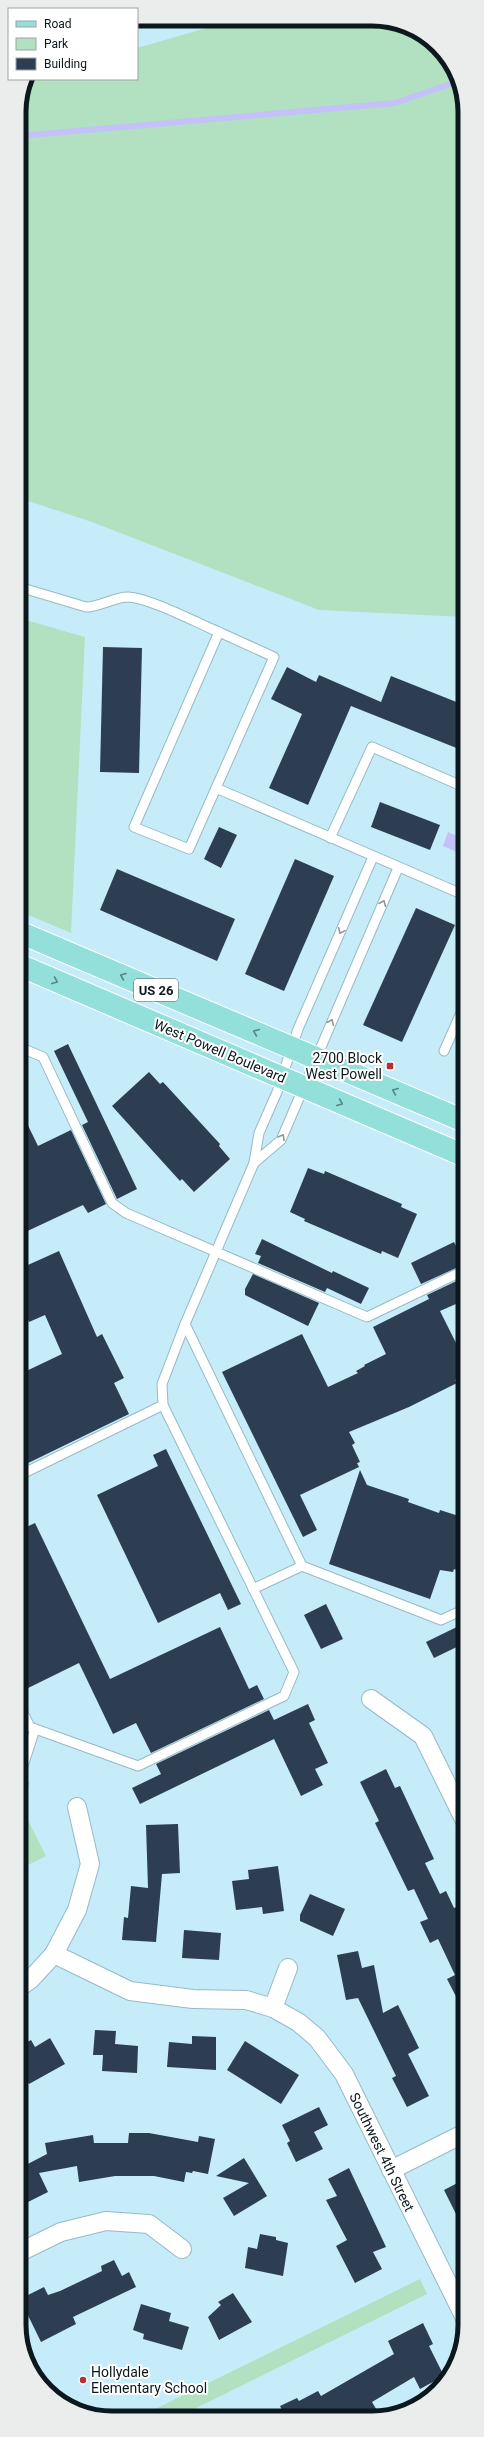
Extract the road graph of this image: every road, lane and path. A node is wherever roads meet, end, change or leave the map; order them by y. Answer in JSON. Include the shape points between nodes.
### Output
{"nodes":[{"id":1,"x":26,"y":589,"type":"edge"},
{"id":2,"x":219,"y":632,"type":"junction"},
{"id":3,"x":458,"y":783,"type":"edge"},
{"id":4,"x":216,"y":788,"type":"junction"},
{"id":5,"x":330,"y":838,"type":"junction"},
{"id":6,"x":373,"y":857,"type":"junction"},
{"id":7,"x":398,"y":868,"type":"junction"},
{"id":8,"x":458,"y":893,"type":"edge"},
{"id":9,"x":26,"y":935,"type":"edge"},
{"id":10,"x":26,"y":968,"type":"edge"},
{"id":11,"x":458,"y":1020,"type":"edge"},
{"id":12,"x":292,"y":1048,"type":"junction"},
{"id":13,"x":26,"y":1050,"type":"edge"},
{"id":14,"x":444,"y":1051,"type":"dead end"},
{"id":15,"x":316,"y":1058,"type":"junction"},
{"id":16,"x":282,"y":1078,"type":"junction"},
{"id":17,"x":304,"y":1088,"type":"junction"},
{"id":18,"x":458,"y":1118,"type":"edge"},
{"id":19,"x":458,"y":1153,"type":"edge"},
{"id":20,"x":254,"y":1163,"type":"junction"},
{"id":21,"x":216,"y":1252,"type":"junction"},
{"id":22,"x":458,"y":1273,"type":"edge"},
{"id":23,"x":185,"y":1324,"type":"junction"},
{"id":24,"x":163,"y":1405,"type":"junction"},
{"id":25,"x":26,"y":1472,"type":"edge"},
{"id":26,"x":302,"y":1566,"type":"junction"},
{"id":27,"x":253,"y":1589,"type":"junction"},
{"id":28,"x":458,"y":1612,"type":"edge"},
{"id":29,"x":371,"y":1699,"type":"dead end"},
{"id":30,"x":26,"y":1719,"type":"edge"},
{"id":31,"x":35,"y":1729,"type":"junction"},
{"id":32,"x":26,"y":1757,"type":"edge"},
{"id":33,"x":458,"y":1791,"type":"edge"},
{"id":34,"x":76,"y":1807,"type":"dead end"},
{"id":35,"x":54,"y":1954,"type":"junction"},
{"id":36,"x":288,"y":1968,"type":"dead end"},
{"id":37,"x":26,"y":1983,"type":"edge"},
{"id":38,"x":272,"y":2008,"type":"junction"},
{"id":39,"x":458,"y":2136,"type":"edge"},
{"id":40,"x":391,"y":2170,"type":"junction"},
{"id":41,"x":26,"y":2249,"type":"edge"},
{"id":42,"x":182,"y":2249,"type":"dead end"},
{"id":43,"x":458,"y":2304,"type":"edge"}],
"edges":[{"from":1,"to":2,"type":"lane","via":[[86,607],[98,607],[126,597],[141,600]]},
{"from":2,"to":4,"type":"lane","via":[[274,657]]},
{"from":2,"to":4,"type":"lane","via":[[134,827],[189,850]]},
{"from":3,"to":5,"type":"lane","via":[[372,747]]},
{"from":4,"to":5,"type":"lane"},
{"from":5,"to":6,"type":"lane"},
{"from":6,"to":7,"type":"lane"},
{"from":6,"to":12,"type":"lane","one_way":true},
{"from":7,"to":8,"type":"lane"},
{"from":15,"to":7,"type":"lane","one_way":true},
{"from":12,"to":9,"type":"main road","number":"US 26","one_way":true},
{"from":10,"to":16,"type":"main road","name":"West Powell Boulevard","number":"US 26","one_way":true},
{"from":11,"to":14,"type":"lane"},
{"from":12,"to":15,"type":"main road","number":"US 26"},
{"from":12,"to":16,"type":"lane"},
{"from":13,"to":21,"type":"lane","via":[[43,1057],[112,1203],[126,1213]]},
{"from":15,"to":17,"type":"lane"},
{"from":18,"to":15,"type":"main road","number":"US 26","one_way":true},
{"from":16,"to":17,"type":"main road","name":"West Powell Boulevard","number":"US 26"},
{"from":16,"to":20,"type":"lane","via":[[259,1133]]},
{"from":17,"to":19,"type":"main road","name":"West Powell Boulevard","number":"US 26","one_way":true},
{"from":20,"to":17,"type":"lane","one_way":true,"via":[[281,1140]]},
{"from":20,"to":21,"type":"lane"},
{"from":21,"to":22,"type":"lane","via":[[367,1317]]},
{"from":21,"to":23,"type":"lane"},
{"from":23,"to":24,"type":"lane","via":[[162,1384]]},
{"from":23,"to":26,"type":"lane"},
{"from":24,"to":25,"type":"lane"},
{"from":24,"to":27,"type":"lane"},
{"from":26,"to":27,"type":"lane"},
{"from":26,"to":28,"type":"lane","via":[[441,1620]]},
{"from":27,"to":31,"type":"lane","via":[[294,1672],[284,1696],[138,1766]]},
{"from":29,"to":33,"type":"street","via":[[423,1736]]},
{"from":30,"to":31,"type":"lane","via":[[30,1727]]},
{"from":31,"to":32,"type":"lane"},
{"from":34,"to":35,"type":"street","via":[[90,1864],[77,1910]]},
{"from":35,"to":37,"type":"street"},
{"from":35,"to":38,"type":"street","name":"Southwest 4th Street","via":[[130,1991],[193,1999],[246,2000]]},
{"from":36,"to":38,"type":"street"},
{"from":38,"to":40,"type":"street","name":"Southwest 4th Street","via":[[298,2022],[317,2038],[344,2074]]},
{"from":39,"to":40,"type":"street"},
{"from":40,"to":43,"type":"street","name":"Southwest 4th Street"},
{"from":41,"to":42,"type":"street","via":[[62,2232],[106,2221],[149,2224]]}]}
